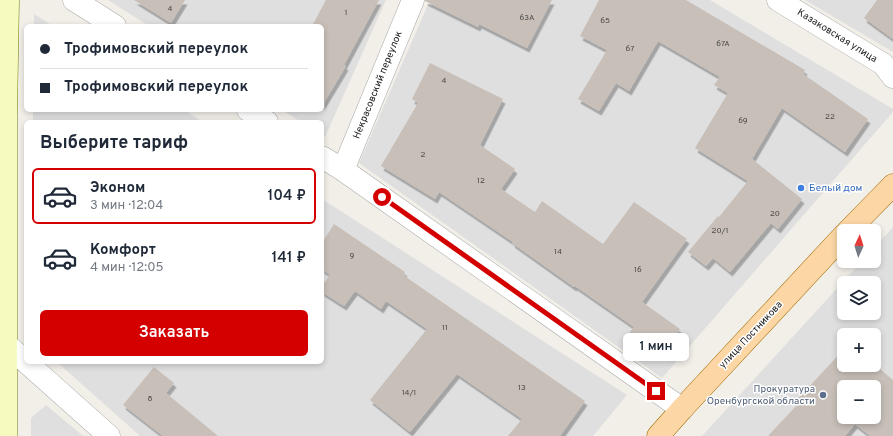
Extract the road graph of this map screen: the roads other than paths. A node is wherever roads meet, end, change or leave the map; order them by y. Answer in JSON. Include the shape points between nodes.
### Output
{"nodes":[{"id":1,"x":8,"y":0,"type":"edge"},
{"id":2,"x":74,"y":0,"type":"edge"},
{"id":3,"x":413,"y":0,"type":"edge"},
{"id":4,"x":778,"y":0,"type":"edge"},
{"id":5,"x":112,"y":24,"type":"edge"},
{"id":6,"x":893,"y":77,"type":"edge"},
{"id":7,"x":251,"y":112,"type":"edge"},
{"id":8,"x":3,"y":116,"type":"edge"},
{"id":9,"x":264,"y":120,"type":"edge"},
{"id":10,"x":324,"y":158,"type":"edge"},
{"id":11,"x":343,"y":170,"type":"junction"},
{"id":12,"x":893,"y":185,"type":"edge"},
{"id":13,"x":855,"y":224,"type":"edge"},
{"id":14,"x":837,"y":243,"type":"edge"},
{"id":15,"x":3,"y":345,"type":"edge"},
{"id":16,"x":24,"y":363,"type":"edge"},
{"id":17,"x":25,"y":364,"type":"edge"},
{"id":18,"x":682,"y":409,"type":"junction"},
{"id":19,"x":6,"y":436,"type":"edge"},
{"id":20,"x":109,"y":436,"type":"edge"},
{"id":21,"x":658,"y":436,"type":"edge"}],
"edges":[{"from":1,"to":8,"type":"main road"},
{"from":2,"to":5,"type":"street"},
{"from":3,"to":11,"type":"street","name":"Некрасовский переулок"},
{"from":4,"to":6,"type":"street","name":"Казаковская улица","via":[[882,64]]},
{"from":7,"to":9,"type":"street"},
{"from":8,"to":15,"type":"main road"},
{"from":10,"to":11,"type":"street"},
{"from":11,"to":18,"type":"street"},
{"from":12,"to":13,"type":"main road"},
{"from":14,"to":18,"type":"main road","name":"улица Постникова"},
{"from":15,"to":16,"type":"street"},
{"from":15,"to":19,"type":"main road"},
{"from":17,"to":20,"type":"street"},
{"from":18,"to":21,"type":"main road","name":"улица Постникова"}]}
